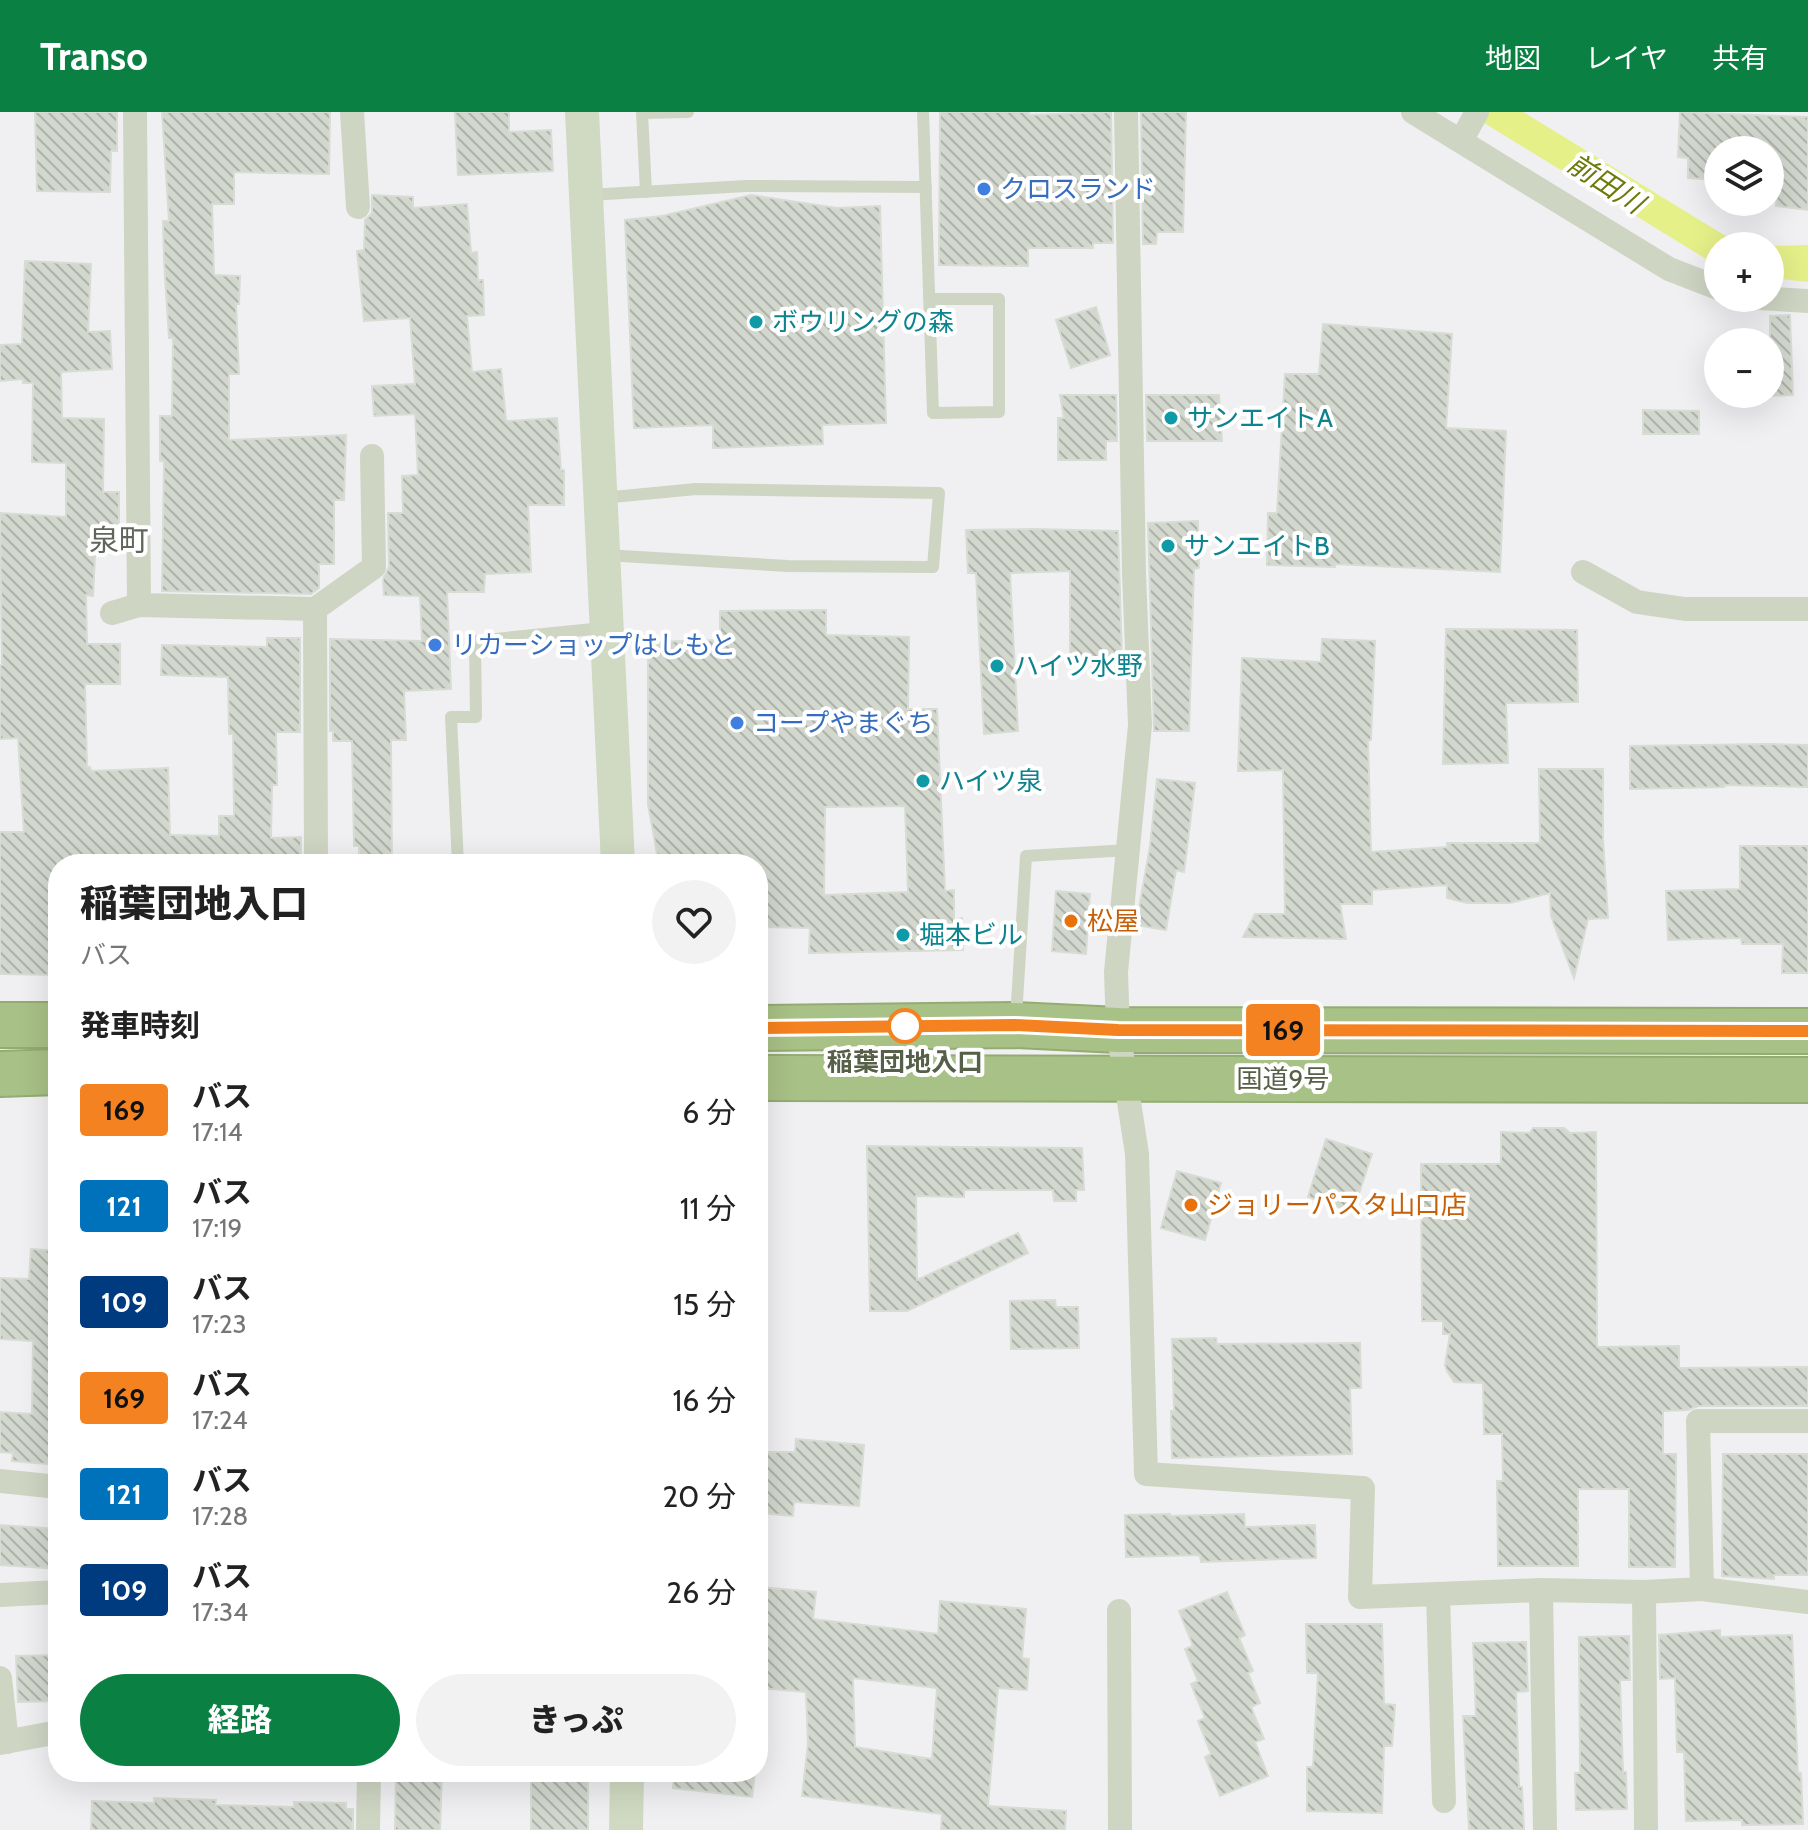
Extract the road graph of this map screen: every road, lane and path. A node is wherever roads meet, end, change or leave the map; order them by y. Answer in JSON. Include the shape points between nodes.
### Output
{"nodes":[{"id":1,"x":135,"y":112,"type":"edge"},
{"id":2,"x":352,"y":112,"type":"edge"},
{"id":3,"x":582,"y":112,"type":"edge"},
{"id":4,"x":688,"y":112,"type":"edge"},
{"id":5,"x":923,"y":112,"type":"edge"},
{"id":6,"x":1126,"y":112,"type":"edge"},
{"id":7,"x":1413,"y":112,"type":"edge"},
{"id":8,"x":1477,"y":112,"type":"edge"},
{"id":9,"x":1461,"y":141,"type":"junction"},
{"id":10,"x":926,"y":187,"type":"junction"},
{"id":11,"x":646,"y":192,"type":"junction"},
{"id":12,"x":585,"y":195,"type":"junction"},
{"id":13,"x":358,"y":207,"type":"dead end"},
{"id":14,"x":1704,"y":283,"type":"edge"},
{"id":15,"x":929,"y":299,"type":"junction"},
{"id":16,"x":1784,"y":300,"type":"edge"},
{"id":17,"x":1808,"y":301,"type":"edge"},
{"id":18,"x":372,"y":456,"type":"dead end"},
{"id":19,"x":602,"y":498,"type":"junction"},
{"id":20,"x":605,"y":555,"type":"junction"},
{"id":21,"x":1583,"y":572,"type":"dead end"},
{"id":22,"x":139,"y":605,"type":"junction"},
{"id":23,"x":315,"y":609,"type":"junction"},
{"id":24,"x":1808,"y":609,"type":"edge"},
{"id":25,"x":112,"y":613,"type":"dead end"},
{"id":26,"x":607,"y":628,"type":"junction"},
{"id":27,"x":1129,"y":850,"type":"junction"},
{"id":28,"x":316,"y":854,"type":"edge"},
{"id":29,"x":458,"y":854,"type":"edge"},
{"id":30,"x":618,"y":854,"type":"edge"},
{"id":31,"x":0,"y":1025,"type":"edge"},
{"id":32,"x":48,"y":1025,"type":"edge"},
{"id":33,"x":1015,"y":1025,"type":"junction"},
{"id":34,"x":768,"y":1028,"type":"edge"},
{"id":35,"x":1118,"y":1030,"type":"junction"},
{"id":36,"x":1808,"y":1031,"type":"edge"},
{"id":37,"x":48,"y":1072,"type":"edge"},
{"id":38,"x":0,"y":1074,"type":"edge"},
{"id":39,"x":768,"y":1078,"type":"edge"},
{"id":40,"x":1126,"y":1078,"type":"junction"},
{"id":41,"x":1808,"y":1080,"type":"edge"},
{"id":42,"x":1808,"y":1421,"type":"edge"},
{"id":43,"x":0,"y":1481,"type":"edge"},
{"id":44,"x":48,"y":1486,"type":"edge"},
{"id":45,"x":1702,"y":1589,"type":"junction"},
{"id":46,"x":1541,"y":1590,"type":"junction"},
{"id":47,"x":1644,"y":1592,"type":"junction"},
{"id":48,"x":48,"y":1593,"type":"edge"},
{"id":49,"x":1438,"y":1594,"type":"junction"},
{"id":50,"x":0,"y":1595,"type":"edge"},
{"id":51,"x":1808,"y":1602,"type":"edge"},
{"id":52,"x":1119,"y":1611,"type":"dead end"},
{"id":53,"x":0,"y":1678,"type":"edge"},
{"id":54,"x":48,"y":1734,"type":"edge"},
{"id":55,"x":4,"y":1742,"type":"edge"},
{"id":56,"x":369,"y":1782,"type":"edge"},
{"id":57,"x":627,"y":1782,"type":"edge"},
{"id":58,"x":1444,"y":1801,"type":"dead end"},
{"id":59,"x":368,"y":1830,"type":"edge"},
{"id":60,"x":626,"y":1830,"type":"edge"},
{"id":61,"x":1120,"y":1830,"type":"edge"},
{"id":62,"x":1545,"y":1830,"type":"edge"},
{"id":63,"x":1646,"y":1830,"type":"edge"}],
"edges":[{"from":1,"to":22,"type":"street"},
{"from":2,"to":13,"type":"street"},
{"from":3,"to":12,"type":"street"},
{"from":4,"to":11,"type":"lane","via":[[642,113]]},
{"from":5,"to":10,"type":"lane"},
{"from":6,"to":27,"type":"street","via":[[1140,725]]},
{"from":7,"to":9,"type":"street"},
{"from":8,"to":9,"type":"street"},
{"from":9,"to":14,"type":"street","via":[[1669,269]]},
{"from":10,"to":11,"type":"lane","via":[[746,186]]},
{"from":10,"to":15,"type":"lane"},
{"from":11,"to":12,"type":"lane"},
{"from":12,"to":19,"type":"street"},
{"from":15,"to":15,"type":"lane","via":[[933,413],[999,412],[999,299]]},
{"from":16,"to":17,"type":"street"},
{"from":18,"to":23,"type":"street","via":[[374,567]]},
{"from":19,"to":20,"type":"street"},
{"from":19,"to":20,"type":"lane","via":[[696,489],[939,493],[933,567],[788,566]]},
{"from":20,"to":26,"type":"street"},
{"from":21,"to":24,"type":"street","via":[[1637,602],[1685,609]]},
{"from":22,"to":23,"type":"street"},
{"from":22,"to":25,"type":"street"},
{"from":23,"to":28,"type":"street"},
{"from":26,"to":29,"type":"lane","via":[[475,641],[476,717],[451,717]]},
{"from":26,"to":30,"type":"street"},
{"from":27,"to":33,"type":"lane","via":[[1026,856]]},
{"from":27,"to":35,"type":"street","via":[[1116,972]]},
{"from":31,"to":32,"type":"highway"},
{"from":33,"to":34,"type":"highway","name":"国道9号"},
{"from":33,"to":35,"type":"highway","name":"国道9号"},
{"from":35,"to":36,"type":"highway","name":"国道9号"},
{"from":35,"to":40,"type":"street"},
{"from":37,"to":38,"type":"highway"},
{"from":39,"to":40,"type":"highway","name":"国道9号"},
{"from":40,"to":41,"type":"highway","name":"国道9号"},
{"from":40,"to":49,"type":"street","via":[[1137,1154],[1146,1474],[1363,1488],[1360,1597]]},
{"from":42,"to":45,"type":"street","via":[[1698,1421]]},
{"from":43,"to":44,"type":"street"},
{"from":45,"to":47,"type":"street"},
{"from":45,"to":51,"type":"street"},
{"from":46,"to":47,"type":"street"},
{"from":46,"to":49,"type":"street"},
{"from":46,"to":62,"type":"street"},
{"from":47,"to":63,"type":"street"},
{"from":48,"to":50,"type":"street"},
{"from":49,"to":58,"type":"street"},
{"from":52,"to":61,"type":"street"},
{"from":53,"to":55,"type":"street"},
{"from":54,"to":55,"type":"street"},
{"from":56,"to":59,"type":"street"},
{"from":57,"to":60,"type":"street"}]}
